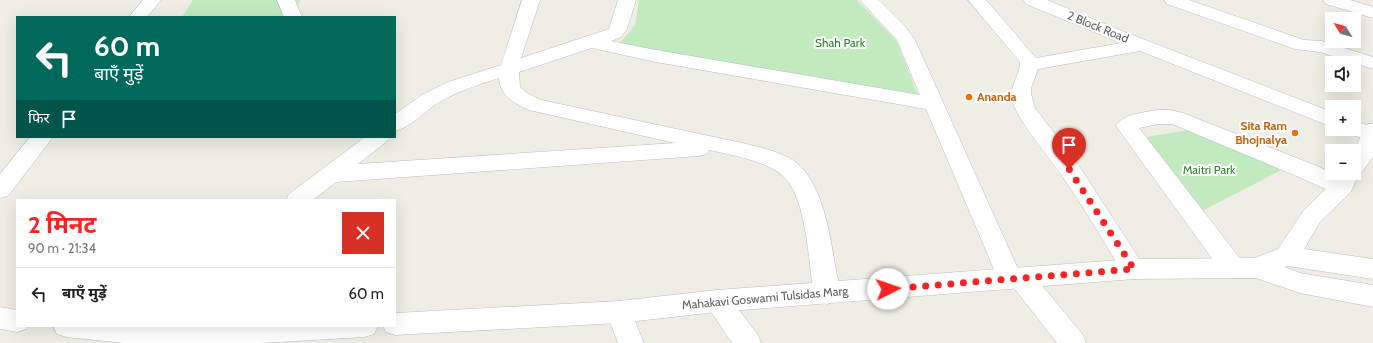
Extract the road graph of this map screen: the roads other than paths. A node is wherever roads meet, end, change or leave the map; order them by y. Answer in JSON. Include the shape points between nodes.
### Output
{"nodes":[{"id":1,"x":152,"y":0,"type":"edge"},
{"id":2,"x":286,"y":0,"type":"edge"},
{"id":3,"x":531,"y":0,"type":"edge"},
{"id":4,"x":627,"y":0,"type":"edge"},
{"id":5,"x":869,"y":0,"type":"edge"},
{"id":6,"x":977,"y":0,"type":"edge"},
{"id":7,"x":1032,"y":0,"type":"edge"},
{"id":8,"x":1173,"y":0,"type":"edge"},
{"id":9,"x":1332,"y":0,"type":"edge"},
{"id":10,"x":1373,"y":13,"type":"edge"},
{"id":11,"x":139,"y":16,"type":"edge"},
{"id":12,"x":293,"y":16,"type":"edge"},
{"id":13,"x":591,"y":42,"type":"junction"},
{"id":14,"x":1142,"y":45,"type":"junction"},
{"id":15,"x":1301,"y":45,"type":"junction"},
{"id":16,"x":1325,"y":59,"type":"edge"},
{"id":17,"x":1373,"y":63,"type":"edge"},
{"id":18,"x":1030,"y":65,"type":"junction"},
{"id":19,"x":509,"y":69,"type":"junction"},
{"id":20,"x":1361,"y":71,"type":"edge"},
{"id":21,"x":1373,"y":75,"type":"edge"},
{"id":22,"x":934,"y":104,"type":"junction"},
{"id":23,"x":1325,"y":117,"type":"edge"},
{"id":24,"x":397,"y":120,"type":"edge"},
{"id":25,"x":41,"y":138,"type":"edge"},
{"id":26,"x":378,"y":138,"type":"edge"},
{"id":27,"x":724,"y":147,"type":"junction"},
{"id":28,"x":331,"y":174,"type":"junction"},
{"id":29,"x":1325,"y":176,"type":"edge"},
{"id":30,"x":1345,"y":180,"type":"edge"},
{"id":31,"x":0,"y":190,"type":"edge"},
{"id":32,"x":298,"y":199,"type":"edge"},
{"id":33,"x":1287,"y":256,"type":"junction"},
{"id":34,"x":1244,"y":268,"type":"junction"},
{"id":35,"x":1134,"y":269,"type":"junction"},
{"id":36,"x":1373,"y":269,"type":"edge"},
{"id":37,"x":1016,"y":278,"type":"junction"},
{"id":38,"x":827,"y":294,"type":"junction"},
{"id":39,"x":1373,"y":296,"type":"edge"},
{"id":40,"x":717,"y":301,"type":"junction"},
{"id":41,"x":619,"y":312,"type":"junction"},
{"id":42,"x":0,"y":318,"type":"edge"},
{"id":43,"x":16,"y":321,"type":"edge"},
{"id":44,"x":396,"y":324,"type":"edge"},
{"id":45,"x":91,"y":327,"type":"edge"},
{"id":46,"x":355,"y":327,"type":"edge"},
{"id":47,"x":166,"y":330,"type":"edge"},
{"id":48,"x":248,"y":338,"type":"edge"},
{"id":49,"x":631,"y":343,"type":"edge"},
{"id":50,"x":748,"y":343,"type":"edge"},
{"id":51,"x":1073,"y":343,"type":"edge"}],
"edges":[{"from":1,"to":11,"type":"street"},
{"from":2,"to":12,"type":"street"},
{"from":3,"to":19,"type":"street"},
{"from":4,"to":13,"type":"street","via":[[617,31]]},
{"from":5,"to":22,"type":"street","via":[[906,40]]},
{"from":6,"to":18,"type":"street","via":[[1025,55]]},
{"from":7,"to":14,"type":"street","name":"2 Block Road"},
{"from":8,"to":15,"type":"street"},
{"from":9,"to":10,"type":"street"},
{"from":13,"to":19,"type":"street"},
{"from":13,"to":22,"type":"street","via":[[656,56]]},
{"from":14,"to":18,"type":"street"},
{"from":14,"to":23,"type":"street","name":"2 Block Road"},
{"from":15,"to":16,"type":"street"},
{"from":15,"to":17,"type":"street","via":[[1322,47]]},
{"from":18,"to":35,"type":"street","via":[[1020,87],[1021,102],[1069,169]]},
{"from":19,"to":24,"type":"street","via":[[455,86]]},
{"from":19,"to":27,"type":"street","via":[[509,85],[512,90],[522,99],[536,105]]},
{"from":20,"to":21,"type":"street"},
{"from":22,"to":37,"type":"street"},
{"from":25,"to":31,"type":"street"},
{"from":26,"to":28,"type":"street"},
{"from":27,"to":28,"type":"street"},
{"from":27,"to":38,"type":"street","via":[[779,162],[794,172],[805,189],[820,249]]},
{"from":28,"to":32,"type":"street"},
{"from":29,"to":34,"type":"street","via":[[1309,172],[1168,116],[1126,126]]},
{"from":30,"to":33,"type":"street","via":[[1312,216]]},
{"from":33,"to":34,"type":"street","name":"Mahakavi Goswami Tulsidas Marg"},
{"from":33,"to":36,"type":"street","name":"Mahakavi Goswami Tulsidas Marg"},
{"from":34,"to":35,"type":"street","name":"Mahakavi Goswami Tulsidas Marg"},
{"from":34,"to":39,"type":"street","name":"Mahakavi Goswami Tulsidas Marg","via":[[1300,283]]},
{"from":35,"to":37,"type":"street","name":"Mahakavi Goswami Tulsidas Marg"},
{"from":37,"to":38,"type":"street","name":"Mahakavi Goswami Tulsidas Marg"},
{"from":37,"to":51,"type":"street"},
{"from":38,"to":40,"type":"street","name":"Mahakavi Goswami Tulsidas Marg"},
{"from":40,"to":41,"type":"street","name":"Mahakavi Goswami Tulsidas Marg"},
{"from":40,"to":50,"type":"street"},
{"from":41,"to":44,"type":"street","name":"Mahakavi Goswami Tulsidas Marg"},
{"from":41,"to":49,"type":"street"},
{"from":42,"to":43,"type":"street"},
{"from":45,"to":47,"type":"street"},
{"from":46,"to":48,"type":"street"},
{"from":47,"to":48,"type":"street"}]}
